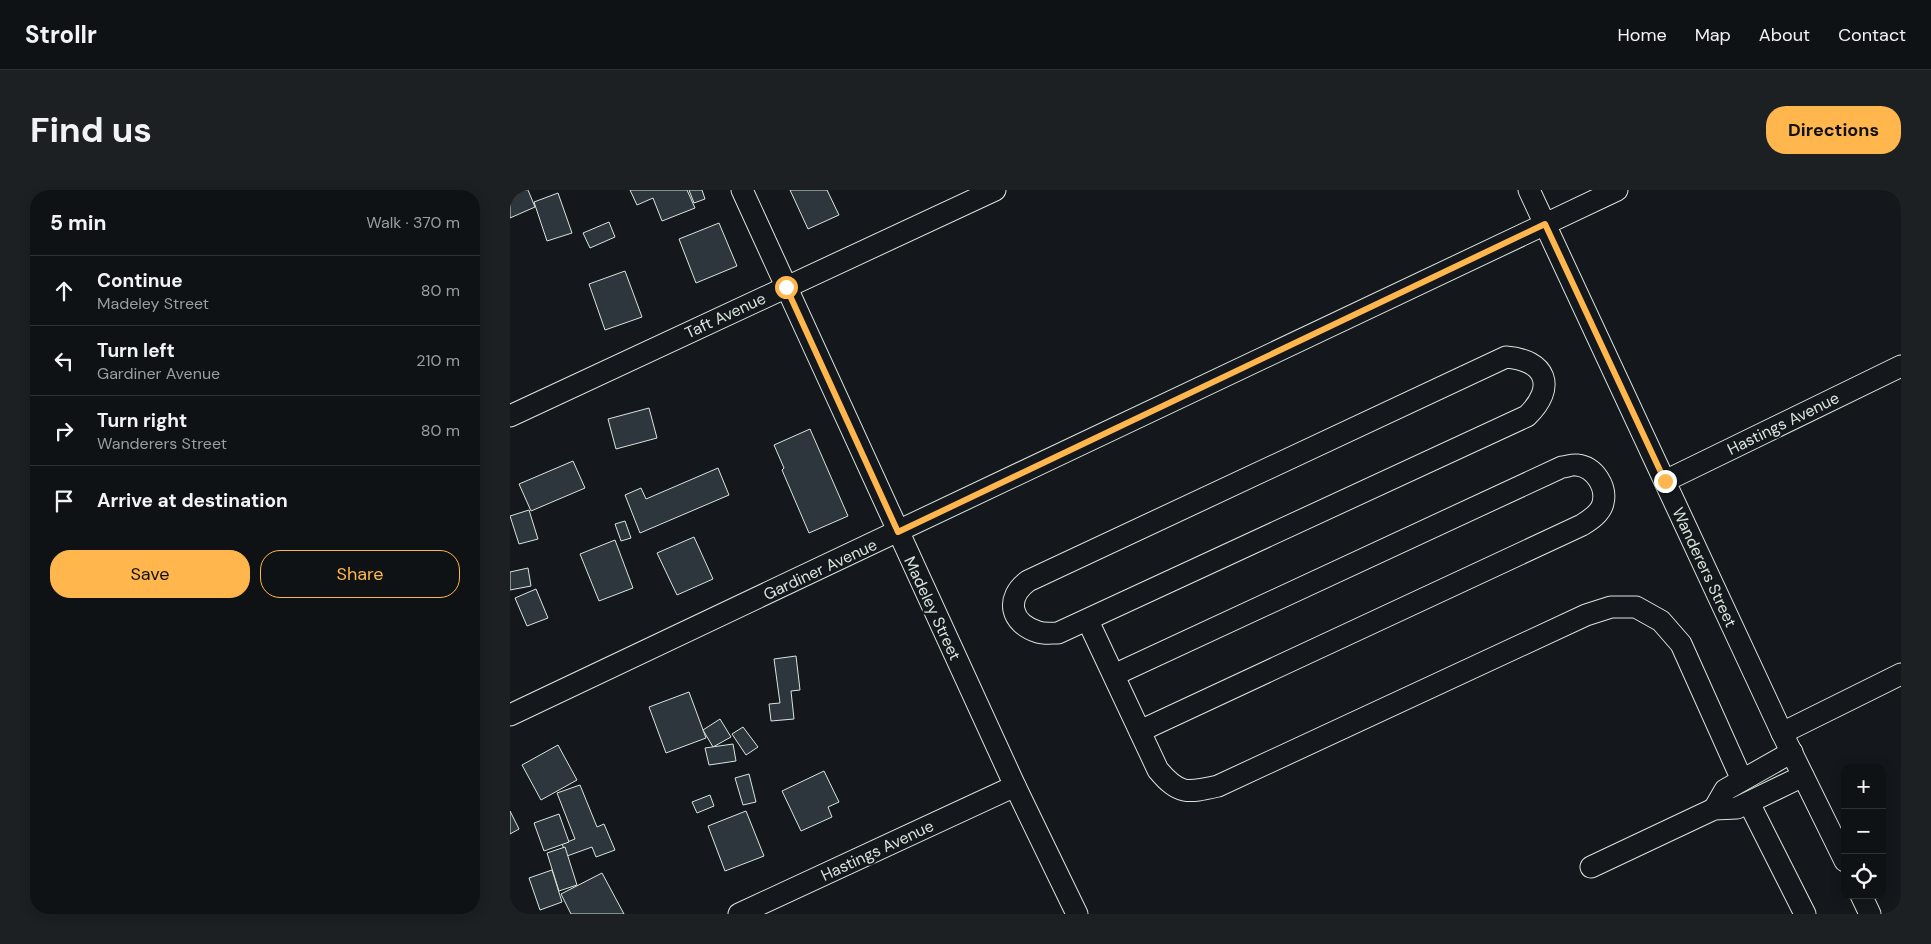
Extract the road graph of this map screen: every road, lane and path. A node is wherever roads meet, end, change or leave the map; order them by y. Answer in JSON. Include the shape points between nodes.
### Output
{"nodes":[{"id":1,"x":742,"y":190,"type":"edge"},
{"id":2,"x":995,"y":190,"type":"edge"},
{"id":3,"x":1529,"y":190,"type":"edge"},
{"id":4,"x":1617,"y":190,"type":"edge"},
{"id":5,"x":1545,"y":224,"type":"junction"},
{"id":6,"x":786,"y":287,"type":"junction"},
{"id":7,"x":1901,"y":366,"type":"edge"},
{"id":8,"x":510,"y":416,"type":"edge"},
{"id":9,"x":1665,"y":481,"type":"junction"},
{"id":10,"x":898,"y":532,"type":"junction"},
{"id":11,"x":1088,"y":621,"type":"junction"},
{"id":12,"x":1901,"y":674,"type":"edge"},
{"id":13,"x":1114,"y":675,"type":"junction"},
{"id":14,"x":510,"y":714,"type":"edge"},
{"id":15,"x":1140,"y":731,"type":"junction"},
{"id":16,"x":1782,"y":733,"type":"junction"},
{"id":17,"x":1792,"y":752,"type":"junction"},
{"id":18,"x":1803,"y":776,"type":"junction"},
{"id":19,"x":1742,"y":780,"type":"junction"},
{"id":20,"x":1015,"y":786,"type":"junction"},
{"id":21,"x":1749,"y":803,"type":"junction"},
{"id":22,"x":1714,"y":809,"type":"junction"},
{"id":23,"x":1842,"y":854,"type":"edge"},
{"id":24,"x":1591,"y":868,"type":"dead end"},
{"id":25,"x":1863,"y":899,"type":"edge"},
{"id":26,"x":739,"y":914,"type":"edge"},
{"id":27,"x":1077,"y":914,"type":"edge"},
{"id":28,"x":1805,"y":914,"type":"edge"},
{"id":29,"x":1870,"y":914,"type":"edge"}],
"edges":[{"from":1,"to":6,"type":"street","name":"Madeley Street"},
{"from":2,"to":6,"type":"street","name":"Taft Avenue"},
{"from":3,"to":5,"type":"street","name":"Wanderers Street"},
{"from":4,"to":5,"type":"street","name":"Gardiner Avenue"},
{"from":5,"to":9,"type":"street","name":"Wanderers Street"},
{"from":5,"to":10,"type":"street","name":"Gardiner Avenue"},
{"from":6,"to":8,"type":"street","name":"Taft Avenue"},
{"from":6,"to":10,"type":"street","name":"Madeley Street"},
{"from":7,"to":9,"type":"street","name":"Hastings Avenue"},
{"from":9,"to":16,"type":"street","name":"Wanderers Street"},
{"from":10,"to":14,"type":"street","name":"Gardiner Avenue"},
{"from":10,"to":20,"type":"street","name":"Madeley Street"},
{"from":11,"to":11,"type":"street","via":[[1527,416],[1540,404],[1544,392],[1543,378],[1536,366],[1523,358],[1506,357],[1488,364],[1028,581],[1017,589],[1012,600],[1015,615],[1024,626],[1039,632],[1058,633]]},
{"from":11,"to":13,"type":"street"},
{"from":12,"to":16,"type":"street"},
{"from":13,"to":15,"type":"street"},
{"from":13,"to":15,"type":"street","via":[[1562,467],[1578,465],[1592,471],[1602,484],[1604,504],[1582,525]]},
{"from":15,"to":19,"type":"street","via":[[1158,770],[1172,786],[1194,792],[1218,786],[1586,615],[1611,607],[1636,607],[1661,621],[1681,644]]},
{"from":16,"to":17,"type":"street","name":"Wanderers Street"},
{"from":17,"to":18,"type":"street","name":"Wanderers Street"},
{"from":17,"to":19,"type":"street"},
{"from":18,"to":21,"type":"street"},
{"from":18,"to":23,"type":"street","name":"Wanderers Street"},
{"from":19,"to":22,"type":"street","via":[[1725,790]]},
{"from":20,"to":26,"type":"street","name":"Hastings Avenue"},
{"from":20,"to":27,"type":"street","name":"Madeley Street"},
{"from":21,"to":22,"type":"street","via":[[1737,808]]},
{"from":21,"to":28,"type":"street"},
{"from":22,"to":24,"type":"street"},
{"from":25,"to":29,"type":"street"}]}
